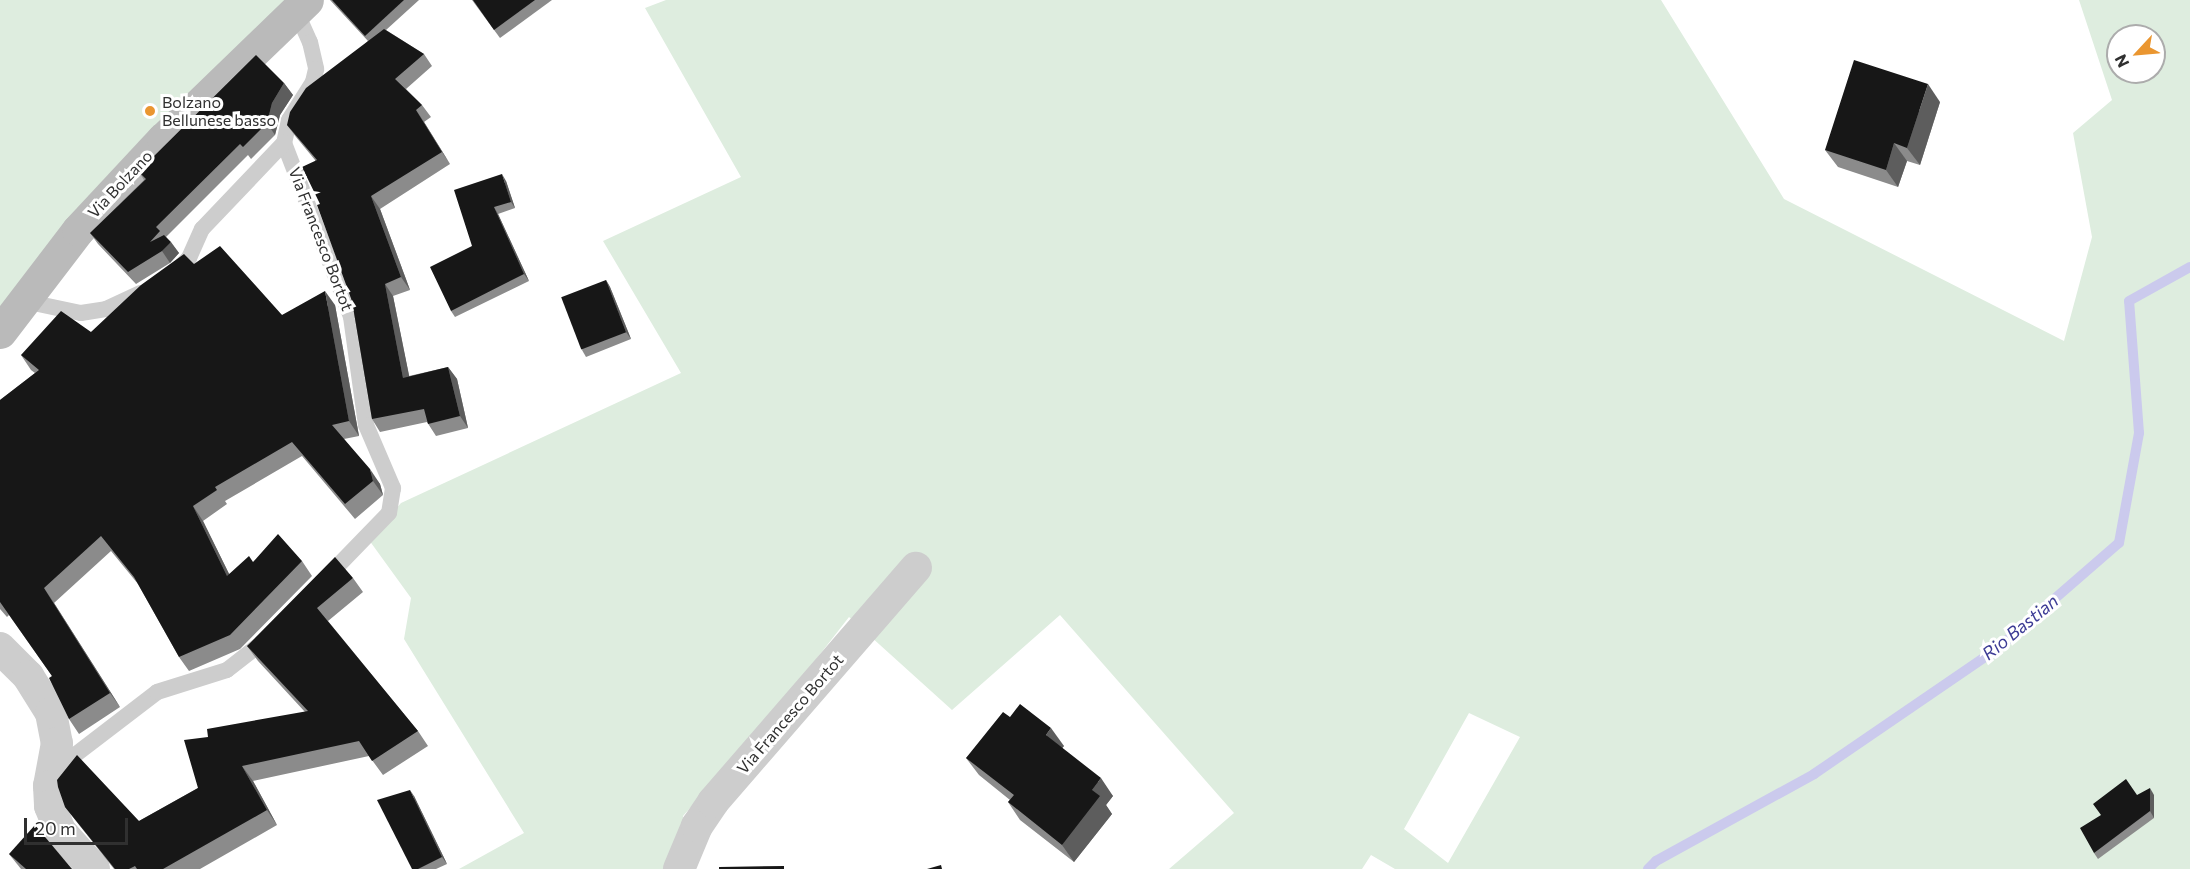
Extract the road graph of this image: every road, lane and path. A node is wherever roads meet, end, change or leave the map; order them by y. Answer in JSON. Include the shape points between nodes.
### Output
{"nodes":[{"id":1,"x":302,"y":6,"type":"edge"},
{"id":2,"x":284,"y":143,"type":"junction"},
{"id":3,"x":24,"y":301,"type":"junction"},
{"id":4,"x":0,"y":332,"type":"edge"},
{"id":5,"x":916,"y":568,"type":"dead end"},
{"id":6,"x":312,"y":593,"type":"edge"},
{"id":7,"x":279,"y":626,"type":"edge"},
{"id":8,"x":0,"y":648,"type":"edge"},
{"id":9,"x":53,"y":765,"type":"junction"},
{"id":10,"x":94,"y":869,"type":"edge"},
{"id":11,"x":679,"y":869,"type":"edge"}],
"edges":[{"from":1,"to":2,"type":"lane","via":[[316,69],[313,82],[289,120]]},
{"from":1,"to":3,"type":"street","name":"Via Bolzano","via":[[163,139],[85,221]]},
{"from":2,"to":3,"type":"lane","via":[[202,229],[189,258],[177,271],[133,298],[81,313]]},
{"from":2,"to":6,"type":"lane","name":"Via Francesco Bortot","via":[[351,317],[366,425],[393,488],[389,513]]},
{"from":3,"to":4,"type":"street","name":"Via Bolzano"},
{"from":5,"to":11,"type":"street","name":"Via Francesco Bortot","via":[[713,802],[697,826]]},
{"from":7,"to":9,"type":"lane","via":[[244,660],[227,670],[157,692],[75,755]]},
{"from":8,"to":9,"type":"street","via":[[28,676],[51,713],[57,743]]},
{"from":9,"to":10,"type":"street","via":[[50,806],[60,831]]}]}
